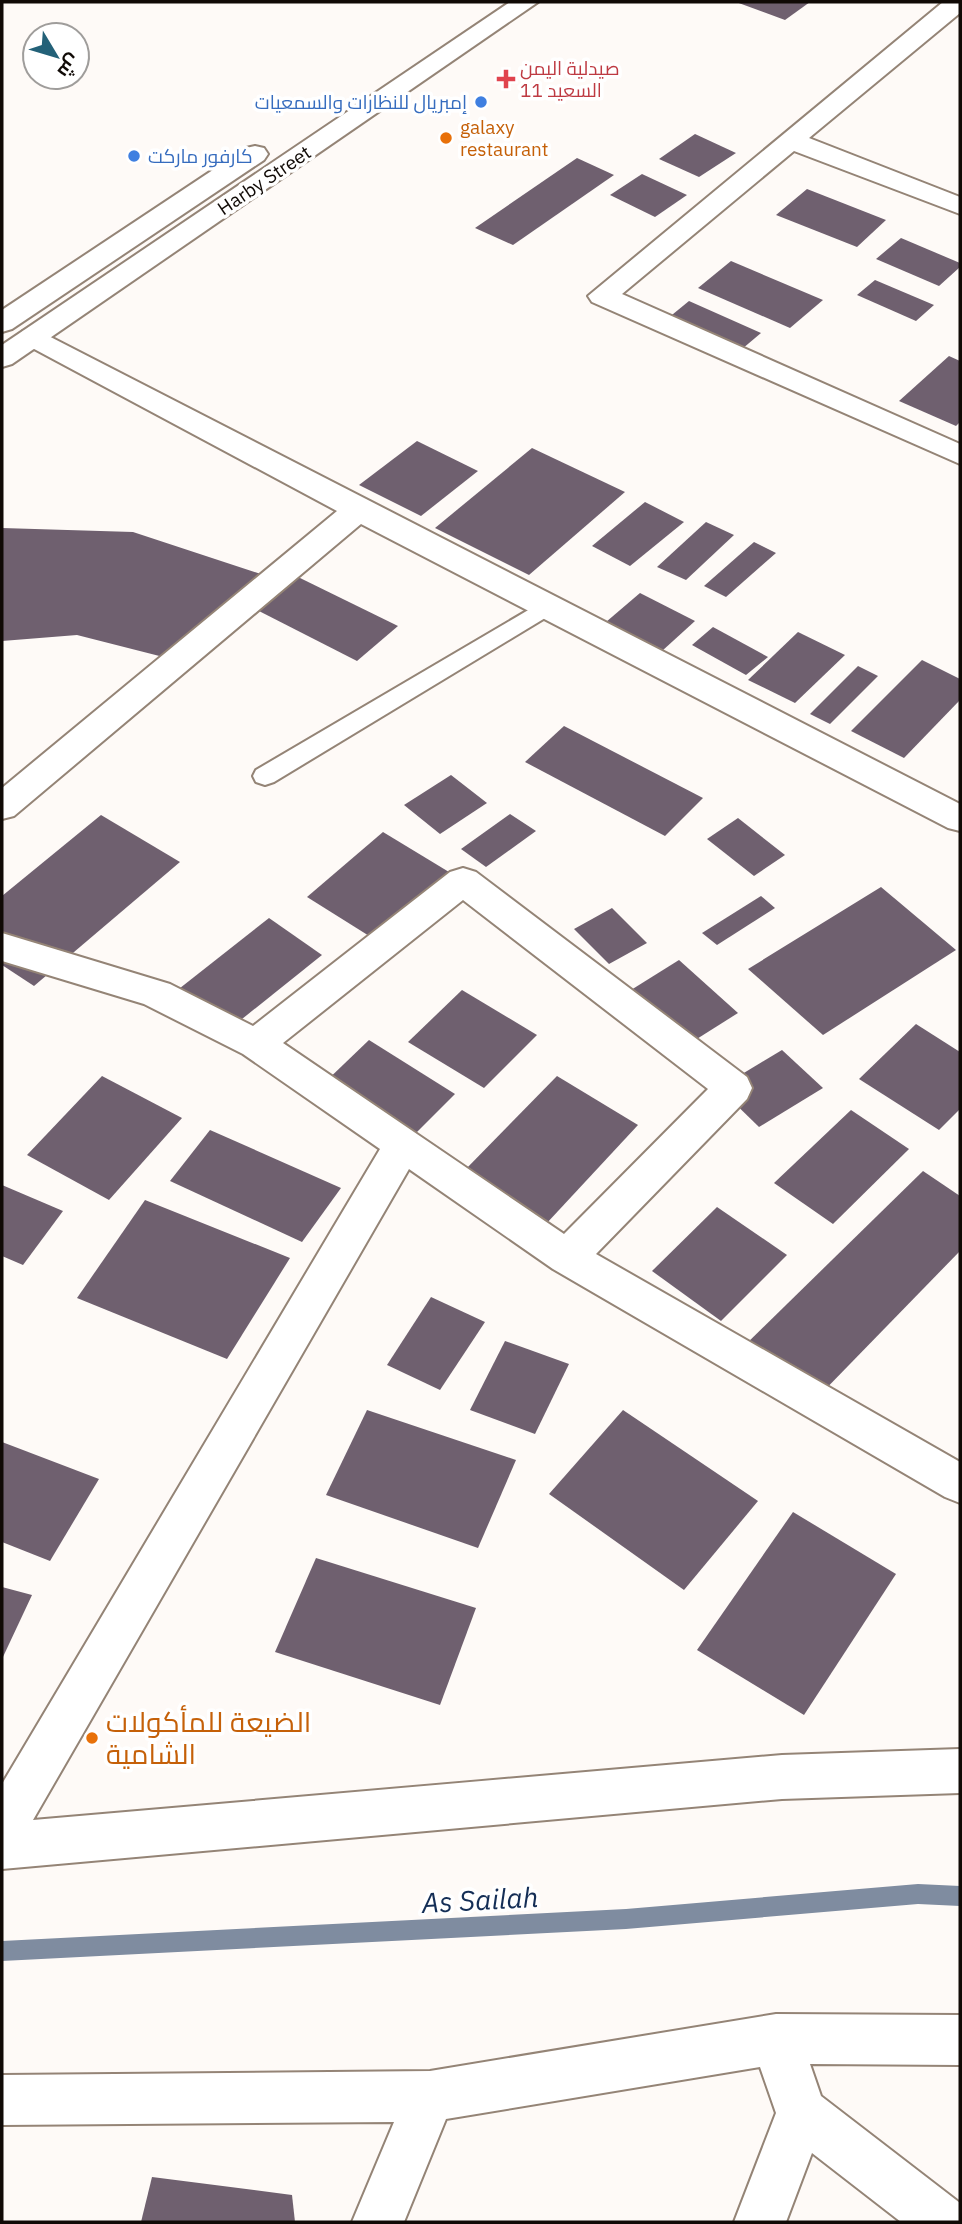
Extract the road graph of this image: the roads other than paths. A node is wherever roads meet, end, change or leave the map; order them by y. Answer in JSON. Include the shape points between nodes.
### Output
{"nodes":[{"id":1,"x":484,"y":2,"type":"edge"},
{"id":2,"x":526,"y":2,"type":"edge"},
{"id":3,"x":958,"y":2,"type":"edge"},
{"id":4,"x":323,"y":109,"type":"dead end"},
{"id":5,"x":277,"y":140,"type":"dead end"},
{"id":6,"x":790,"y":140,"type":"junction"},
{"id":7,"x":960,"y":206,"type":"edge"},
{"id":8,"x":2,"y":323,"type":"edge"},
{"id":9,"x":33,"y":337,"type":"junction"},
{"id":10,"x":2,"y":358,"type":"edge"},
{"id":11,"x":960,"y":455,"type":"edge"},
{"id":12,"x":359,"y":510,"type":"junction"},
{"id":13,"x":547,"y":607,"type":"junction"},
{"id":14,"x":265,"y":776,"type":"dead end"},
{"id":15,"x":2,"y":807,"type":"edge"},
{"id":16,"x":960,"y":819,"type":"edge"},
{"id":17,"x":9,"y":961,"type":"edge"},
{"id":18,"x":256,"y":1044,"type":"junction"},
{"id":19,"x":403,"y":1145,"type":"junction"},
{"id":20,"x":567,"y":1257,"type":"junction"},
{"id":21,"x":960,"y":1484,"type":"edge"},
{"id":22,"x":960,"y":1771,"type":"edge"},
{"id":23,"x":2,"y":1828,"type":"edge"},
{"id":24,"x":2,"y":1846,"type":"edge"},
{"id":25,"x":776,"y":2039,"type":"junction"},
{"id":26,"x":960,"y":2040,"type":"edge"},
{"id":27,"x":430,"y":2096,"type":"junction"},
{"id":28,"x":2,"y":2100,"type":"edge"},
{"id":29,"x":801,"y":2113,"type":"junction"},
{"id":30,"x":378,"y":2222,"type":"edge"},
{"id":31,"x":760,"y":2222,"type":"edge"},
{"id":32,"x":943,"y":2222,"type":"edge"}],
"edges":[{"from":1,"to":4,"type":"street"},
{"from":2,"to":9,"type":"street","name":"Harby Street"},
{"from":3,"to":6,"type":"street"},
{"from":5,"to":8,"type":"street","name":"Harby Street"},
{"from":6,"to":7,"type":"street"},
{"from":6,"to":11,"type":"street","via":[[602,296]]},
{"from":9,"to":10,"type":"street","name":"Harby Street"},
{"from":9,"to":12,"type":"street"},
{"from":12,"to":13,"type":"street"},
{"from":12,"to":15,"type":"street"},
{"from":13,"to":14,"type":"lane"},
{"from":13,"to":16,"type":"street"},
{"from":17,"to":18,"type":"street","via":[[157,994]]},
{"from":18,"to":19,"type":"street"},
{"from":18,"to":20,"type":"street","via":[[463,881],[733,1088]]},
{"from":19,"to":20,"type":"street"},
{"from":19,"to":23,"type":"street"},
{"from":20,"to":21,"type":"street"},
{"from":22,"to":24,"type":"street","via":[[782,1777]]},
{"from":25,"to":26,"type":"street"},
{"from":25,"to":27,"type":"street"},
{"from":25,"to":29,"type":"street"},
{"from":27,"to":28,"type":"street"},
{"from":27,"to":30,"type":"street"},
{"from":29,"to":31,"type":"street"},
{"from":29,"to":32,"type":"street"}]}
